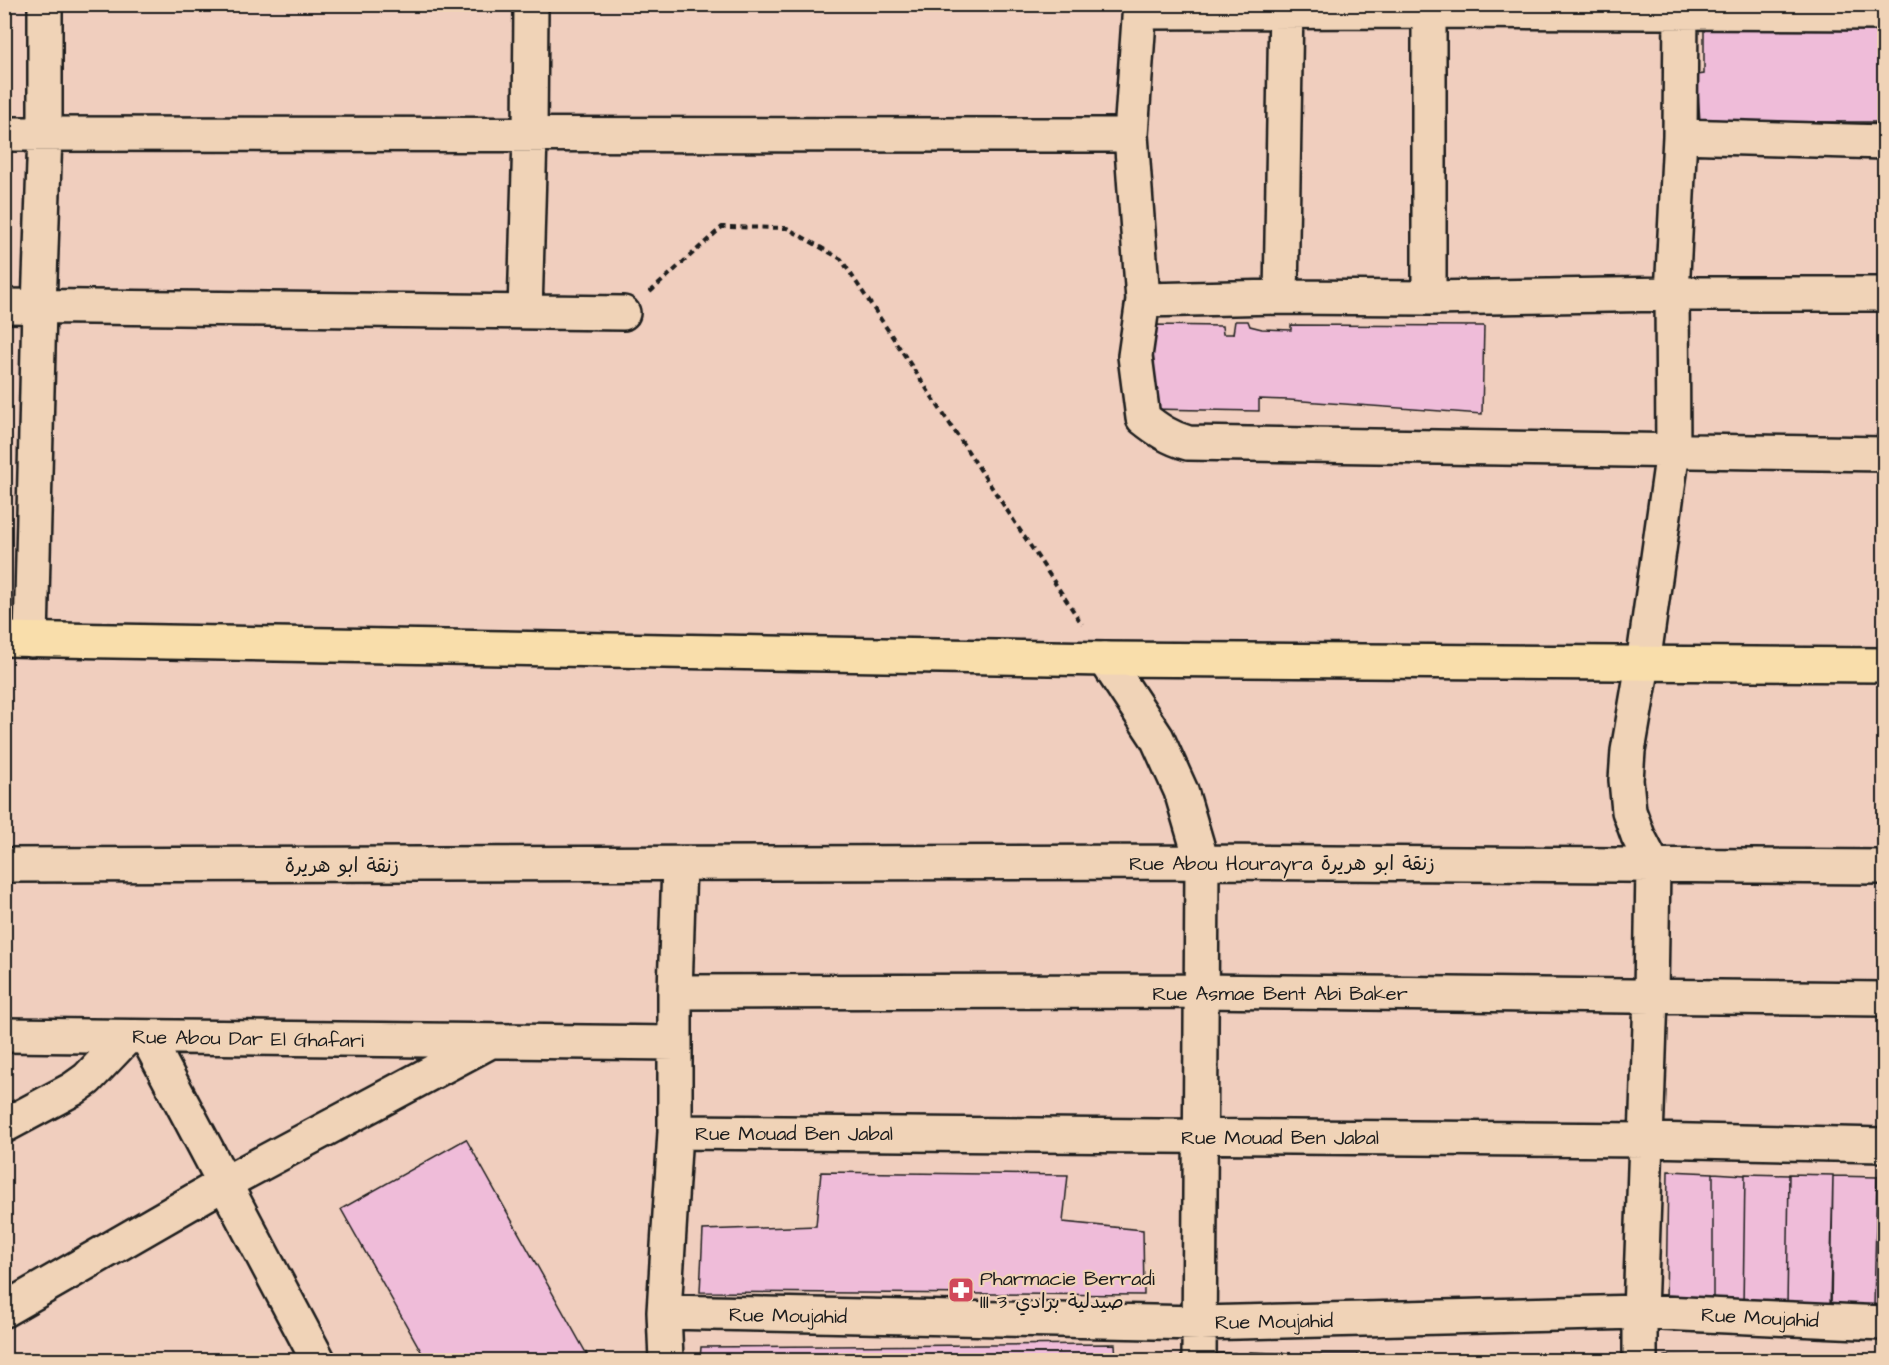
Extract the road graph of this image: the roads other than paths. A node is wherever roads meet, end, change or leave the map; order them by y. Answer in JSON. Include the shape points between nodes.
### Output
{"nodes":[{"id":1,"x":45,"y":4,"type":"edge"},
{"id":2,"x":531,"y":4,"type":"edge"},
{"id":3,"x":1141,"y":8,"type":"edge"},
{"id":4,"x":1286,"y":8,"type":"edge"},
{"id":5,"x":1429,"y":8,"type":"edge"},
{"id":6,"x":1804,"y":8,"type":"edge"},
{"id":7,"x":1681,"y":9,"type":"edge"},
{"id":8,"x":1884,"y":13,"type":"edge"},
{"id":9,"x":4,"y":134,"type":"edge"},
{"id":10,"x":45,"y":134,"type":"junction"},
{"id":11,"x":1131,"y":135,"type":"junction"},
{"id":12,"x":530,"y":136,"type":"junction"},
{"id":13,"x":1680,"y":136,"type":"junction"},
{"id":14,"x":1884,"y":142,"type":"edge"},
{"id":15,"x":1672,"y":294,"type":"junction"},
{"id":16,"x":1884,"y":294,"type":"edge"},
{"id":17,"x":1281,"y":297,"type":"junction"},
{"id":18,"x":1429,"y":298,"type":"junction"},
{"id":19,"x":1143,"y":300,"type":"junction"},
{"id":20,"x":4,"y":306,"type":"edge"},
{"id":21,"x":39,"y":307,"type":"junction"},
{"id":22,"x":525,"y":312,"type":"junction"},
{"id":23,"x":623,"y":313,"type":"road end"},
{"id":24,"x":1673,"y":451,"type":"junction"},
{"id":25,"x":1884,"y":454,"type":"edge"},
{"id":26,"x":18,"y":640,"type":"edge"},
{"id":27,"x":1105,"y":659,"type":"junction"},
{"id":28,"x":1643,"y":664,"type":"junction"},
{"id":29,"x":1884,"y":665,"type":"edge"},
{"id":30,"x":1202,"y":862,"type":"junction"},
{"id":31,"x":679,"y":864,"type":"junction"},
{"id":32,"x":4,"y":865,"type":"edge"},
{"id":33,"x":1653,"y":865,"type":"junction"},
{"id":34,"x":1884,"y":867,"type":"edge"},
{"id":35,"x":1201,"y":991,"type":"junction"},
{"id":36,"x":675,"y":992,"type":"junction"},
{"id":37,"x":1651,"y":996,"type":"junction"},
{"id":38,"x":1884,"y":999,"type":"edge"},
{"id":39,"x":4,"y":1035,"type":"edge"},
{"id":40,"x":137,"y":1037,"type":"junction"},
{"id":41,"x":491,"y":1041,"type":"junction"},
{"id":42,"x":675,"y":1043,"type":"junction"},
{"id":43,"x":4,"y":1126,"type":"edge"},
{"id":44,"x":675,"y":1132,"type":"junction"},
{"id":45,"x":1201,"y":1136,"type":"junction"},
{"id":46,"x":1646,"y":1140,"type":"junction"},
{"id":47,"x":1884,"y":1145,"type":"edge"},
{"id":48,"x":223,"y":1184,"type":"junction"},
{"id":49,"x":4,"y":1310,"type":"edge"},
{"id":50,"x":664,"y":1312,"type":"junction"},
{"id":51,"x":1640,"y":1312,"type":"junction"},
{"id":52,"x":1200,"y":1323,"type":"junction"},
{"id":53,"x":1884,"y":1323,"type":"edge"},
{"id":54,"x":318,"y":1360,"type":"edge"},
{"id":55,"x":666,"y":1360,"type":"edge"},
{"id":56,"x":1199,"y":1360,"type":"edge"},
{"id":57,"x":1640,"y":1360,"type":"edge"}],
"edges":[{"from":1,"to":10,"type":"street"},
{"from":2,"to":12,"type":"street"},
{"from":3,"to":4,"type":"street"},
{"from":3,"to":11,"type":"street"},
{"from":4,"to":5,"type":"street"},
{"from":4,"to":17,"type":"street"},
{"from":5,"to":7,"type":"street"},
{"from":5,"to":18,"type":"street"},
{"from":6,"to":7,"type":"street"},
{"from":6,"to":8,"type":"street"},
{"from":7,"to":13,"type":"street"},
{"from":9,"to":10,"type":"street"},
{"from":10,"to":12,"type":"street"},
{"from":10,"to":21,"type":"street"},
{"from":11,"to":12,"type":"street"},
{"from":11,"to":19,"type":"street"},
{"from":12,"to":22,"type":"street"},
{"from":13,"to":14,"type":"street"},
{"from":13,"to":15,"type":"street"},
{"from":15,"to":16,"type":"street"},
{"from":15,"to":18,"type":"street"},
{"from":15,"to":24,"type":"street"},
{"from":17,"to":18,"type":"street"},
{"from":17,"to":19,"type":"street"},
{"from":19,"to":24,"type":"street","via":[[1135,356],[1143,418],[1173,439],[1188,443]]},
{"from":20,"to":21,"type":"street"},
{"from":21,"to":22,"type":"street"},
{"from":21,"to":26,"type":"street"},
{"from":22,"to":23,"type":"street"},
{"from":24,"to":25,"type":"street"},
{"from":24,"to":28,"type":"street"},
{"from":26,"to":27,"type":"main road"},
{"from":27,"to":28,"type":"main road"},
{"from":27,"to":30,"type":"street","via":[[1157,738],[1181,791]]},
{"from":28,"to":29,"type":"main road"},
{"from":28,"to":33,"type":"street","via":[[1626,780],[1629,811]]},
{"from":30,"to":31,"type":"street","name":"Rue Abou Hourayra زنقة ابو هريرة"},
{"from":30,"to":33,"type":"street","name":"Rue Abou Hourayra زنقة ابو هريرة"},
{"from":30,"to":35,"type":"street"},
{"from":31,"to":32,"type":"street","name":"زنقة ابو هريرة"},
{"from":31,"to":36,"type":"street"},
{"from":33,"to":34,"type":"street","name":"Rue Abou Hourayra زنقة ابو هريرة"},
{"from":33,"to":37,"type":"street"},
{"from":35,"to":36,"type":"street","name":"Rue Asmae Bent Abi Baker"},
{"from":35,"to":37,"type":"street","name":"Rue Asmae Bent Abi Baker"},
{"from":35,"to":45,"type":"street"},
{"from":36,"to":42,"type":"street"},
{"from":37,"to":38,"type":"street","name":"Rue Asmae Bent Abi Baker"},
{"from":37,"to":46,"type":"street"},
{"from":39,"to":40,"type":"street","name":"Rue Abou Dar El Ghafari"},
{"from":40,"to":41,"type":"street","name":"Rue Abou Dar El Ghafari"},
{"from":40,"to":43,"type":"street","via":[[73,1089]]},
{"from":40,"to":48,"type":"street"},
{"from":41,"to":42,"type":"street","name":"Rue Abou Dar El Ghafari"},
{"from":41,"to":48,"type":"street"},
{"from":42,"to":44,"type":"street"},
{"from":44,"to":45,"type":"street","name":"Rue Mouad Ben Jabal"},
{"from":44,"to":50,"type":"street"},
{"from":45,"to":46,"type":"street","name":"Rue Mouad Ben Jabal"},
{"from":45,"to":52,"type":"street"},
{"from":46,"to":47,"type":"street","name":"Rue Mouad Ben Jabal"},
{"from":46,"to":51,"type":"street"},
{"from":48,"to":49,"type":"street"},
{"from":48,"to":54,"type":"street"},
{"from":50,"to":52,"type":"street","name":"Rue Moujahid"},
{"from":50,"to":55,"type":"street"},
{"from":51,"to":52,"type":"street","name":"Rue Moujahid"},
{"from":51,"to":53,"type":"street","name":"Rue Moujahid"},
{"from":51,"to":57,"type":"street"},
{"from":52,"to":56,"type":"street"}]}
